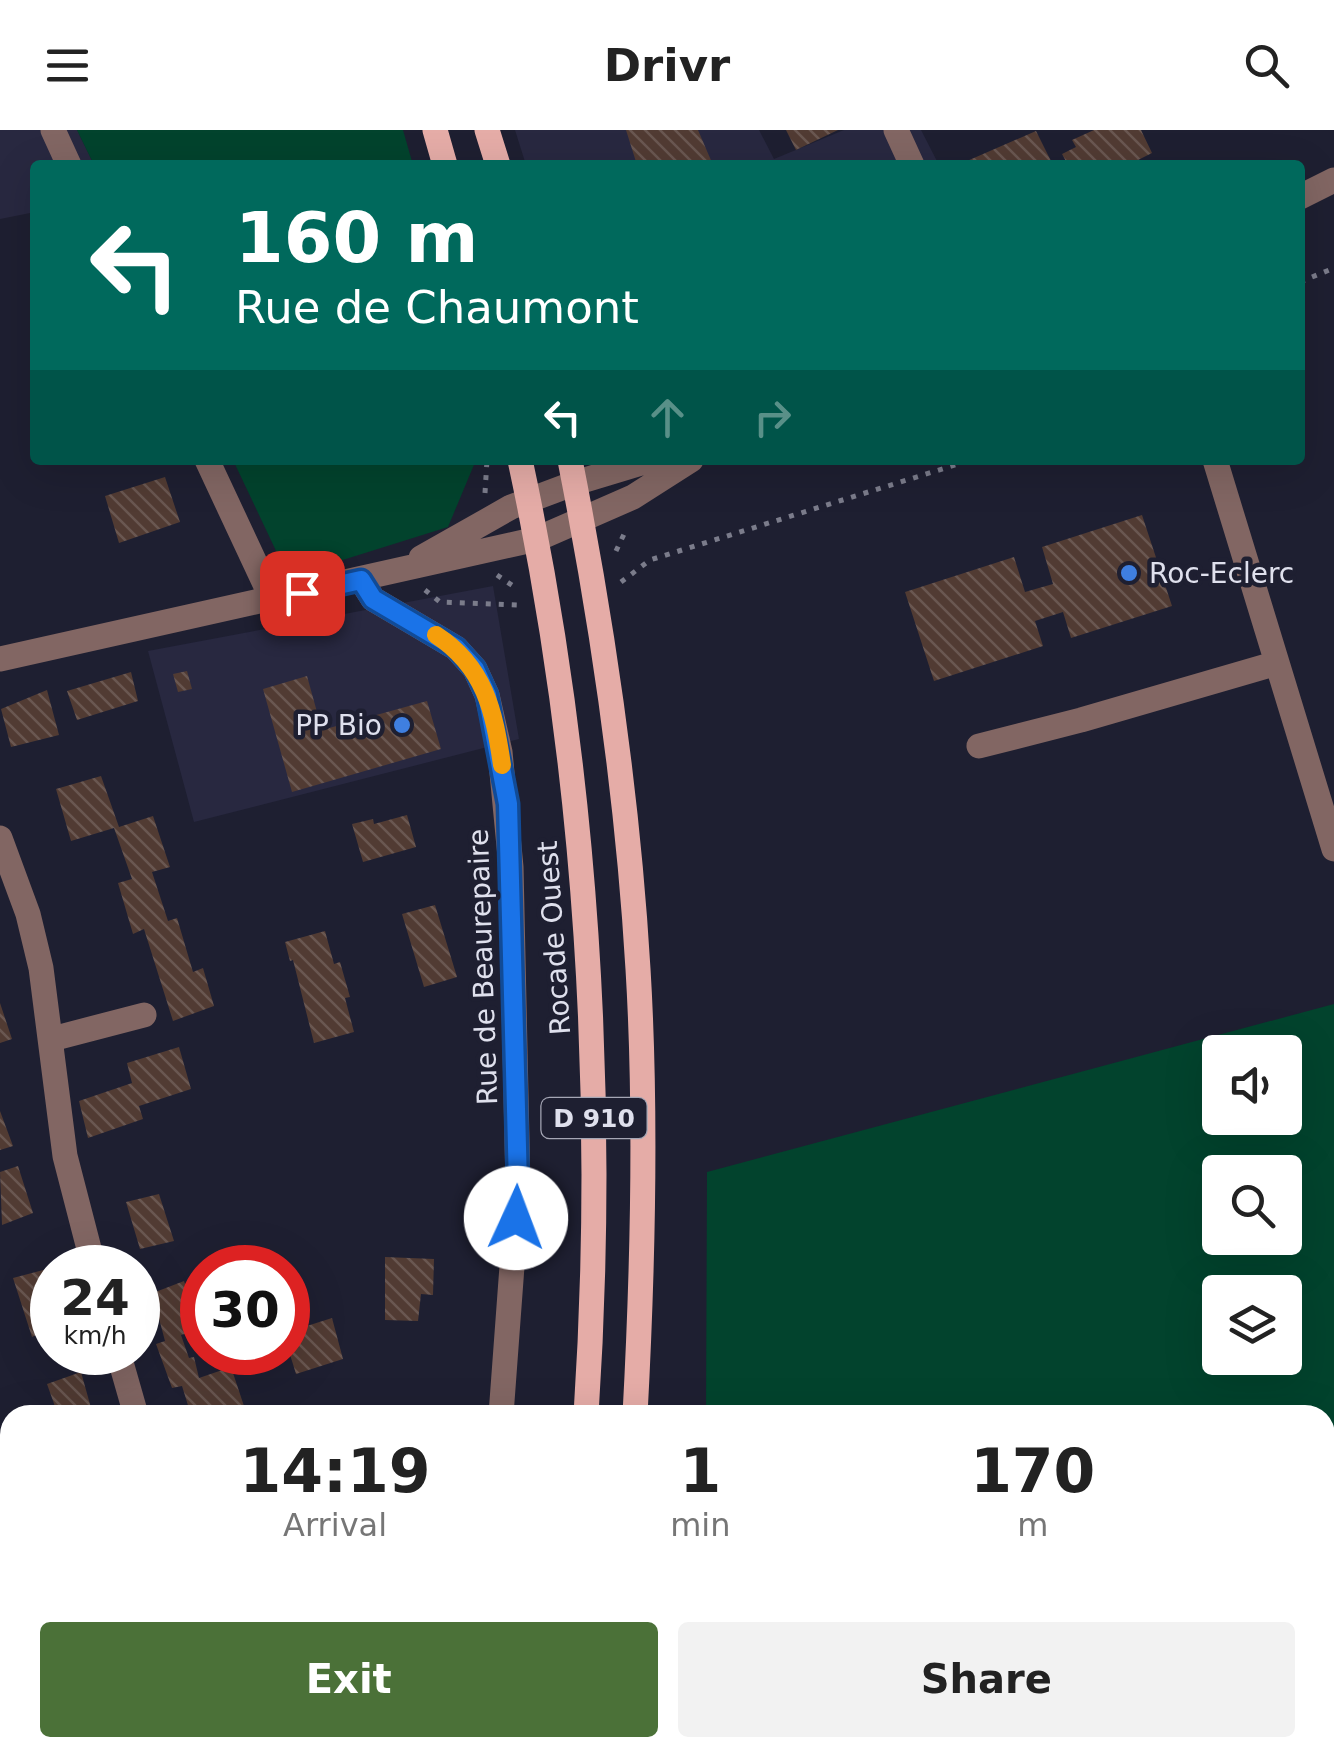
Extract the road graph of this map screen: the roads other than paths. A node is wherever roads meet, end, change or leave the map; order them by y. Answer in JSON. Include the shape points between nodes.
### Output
{"nodes":[{"id":1,"x":53,"y":130,"type":"edge"},
{"id":2,"x":436,"y":130,"type":"edge"},
{"id":3,"x":487,"y":130,"type":"edge"},
{"id":4,"x":896,"y":130,"type":"edge"},
{"id":5,"x":67,"y":160,"type":"edge"},
{"id":6,"x":445,"y":160,"type":"edge"},
{"id":7,"x":496,"y":160,"type":"edge"},
{"id":8,"x":910,"y":160,"type":"edge"},
{"id":9,"x":1334,"y":180,"type":"edge"},
{"id":10,"x":1305,"y":194,"type":"edge"},
{"id":11,"x":210,"y":465,"type":"edge"},
{"id":12,"x":521,"y":465,"type":"edge"},
{"id":13,"x":615,"y":465,"type":"edge"},
{"id":14,"x":682,"y":465,"type":"edge"},
{"id":15,"x":1217,"y":465,"type":"edge"},
{"id":16,"x":572,"y":471,"type":"edge"},
{"id":17,"x":529,"y":501,"type":"junction"},
{"id":18,"x":583,"y":522,"type":"junction"},
{"id":19,"x":537,"y":540,"type":"junction"},
{"id":20,"x":400,"y":570,"type":"junction"},
{"id":21,"x":361,"y":580,"type":"junction"},
{"id":22,"x":272,"y":599,"type":"junction"},
{"id":23,"x":0,"y":659,"type":"edge"},
{"id":24,"x":1277,"y":663,"type":"junction"},
{"id":25,"x":979,"y":746,"type":"dead end"},
{"id":26,"x":0,"y":838,"type":"edge"},
{"id":27,"x":1334,"y":850,"type":"edge"},
{"id":28,"x":144,"y":1014,"type":"dead end"},
{"id":29,"x":52,"y":1038,"type":"junction"},
{"id":30,"x":88,"y":1245,"type":"edge"},
{"id":31,"x":125,"y":1375,"type":"edge"},
{"id":32,"x":133,"y":1405,"type":"edge"},
{"id":33,"x":502,"y":1405,"type":"edge"},
{"id":34,"x":587,"y":1405,"type":"edge"},
{"id":35,"x":635,"y":1405,"type":"edge"}],
"edges":[{"from":1,"to":5,"type":"street"},
{"from":2,"to":6,"type":"main road"},
{"from":3,"to":7,"type":"main road"},
{"from":4,"to":8,"type":"street"},
{"from":9,"to":10,"type":"street"},
{"from":11,"to":22,"type":"street"},
{"from":12,"to":17,"type":"main road","name":"Rocade Ouest","number":"D 910"},
{"from":13,"to":16,"type":"street"},
{"from":14,"to":18,"type":"street"},
{"from":15,"to":24,"type":"street"},
{"from":16,"to":17,"type":"street"},
{"from":16,"to":18,"type":"main road","number":"D 910"},
{"from":17,"to":19,"type":"main road","name":"Rocade Ouest","number":"D 910"},
{"from":17,"to":20,"type":"street"},
{"from":18,"to":19,"type":"street"},
{"from":18,"to":35,"type":"main road","number":"D 910","via":[[608,682],[638,969],[643,1124]]},
{"from":19,"to":20,"type":"street"},
{"from":19,"to":34,"type":"main road","name":"Rocade Ouest","number":"D 910","via":[[537,601],[575,822],[590,992],[594,1276]]},
{"from":20,"to":21,"type":"street"},
{"from":21,"to":22,"type":"street"},
{"from":21,"to":33,"type":"street","name":"Rue de Beaurepaire","via":[[373,599],[456,648],[475,669],[500,752],[512,867],[518,1185]]},
{"from":22,"to":23,"type":"street"},
{"from":24,"to":25,"type":"street"},
{"from":24,"to":27,"type":"street"},
{"from":26,"to":29,"type":"street","via":[[28,914]]},
{"from":28,"to":29,"type":"street"},
{"from":29,"to":30,"type":"street","via":[[65,1156]]},
{"from":31,"to":32,"type":"street"}]}
